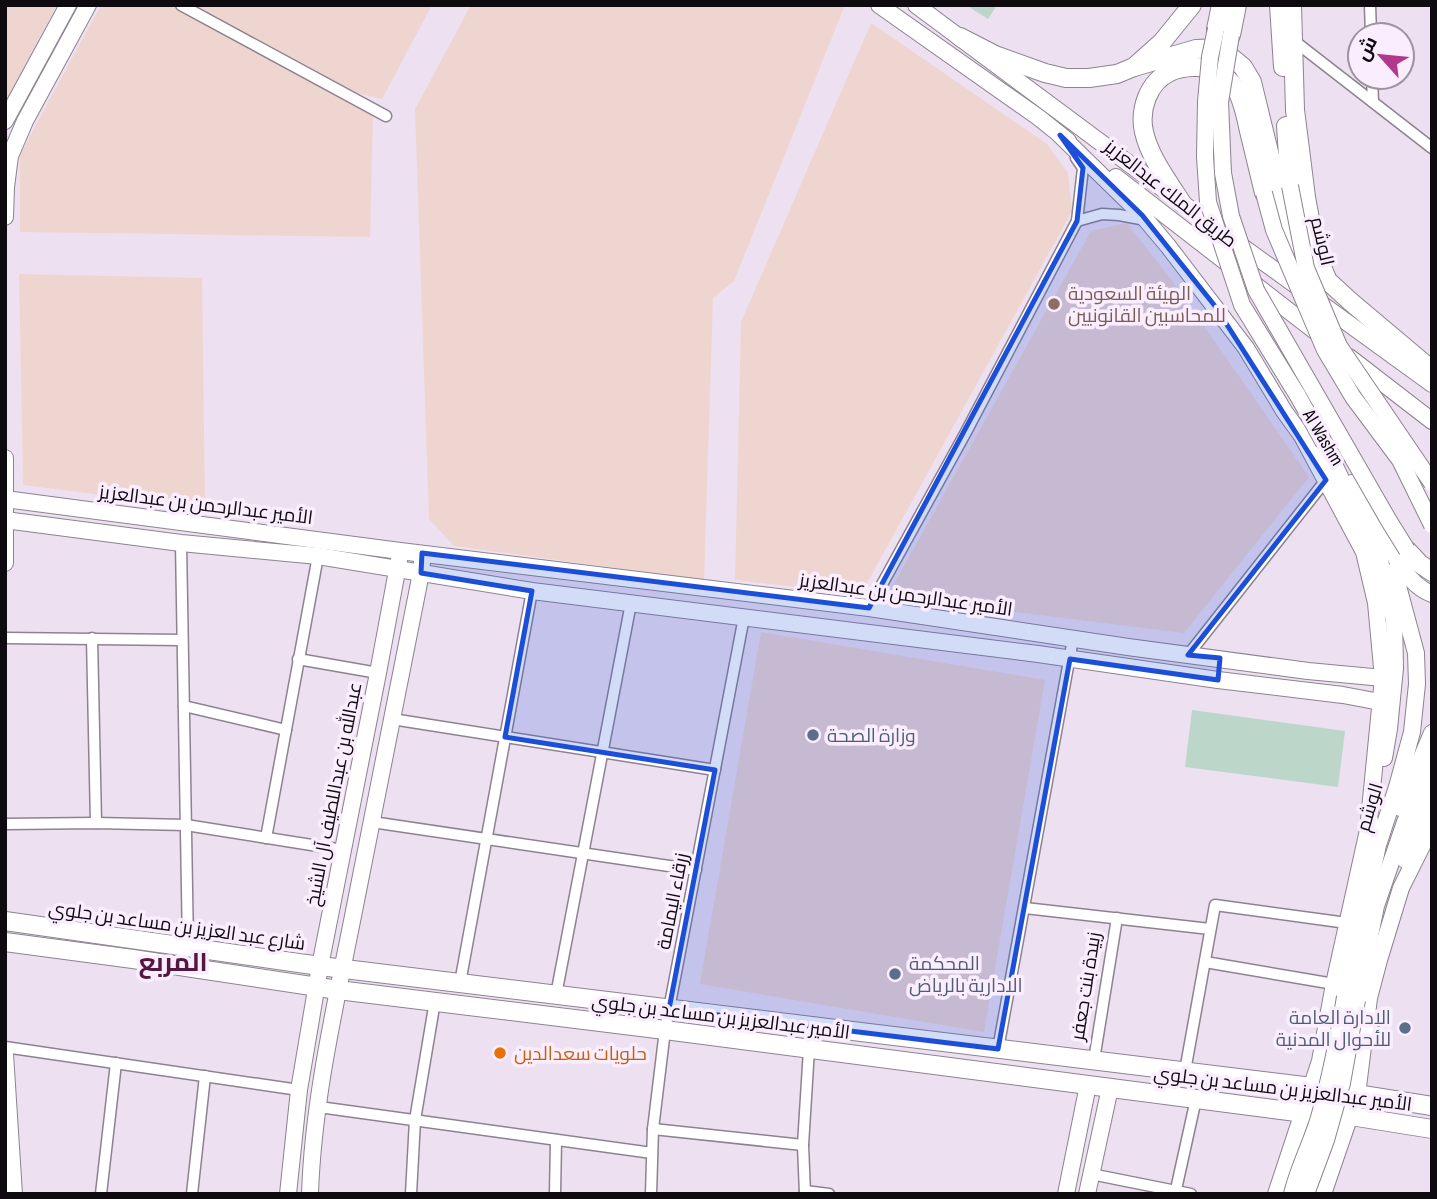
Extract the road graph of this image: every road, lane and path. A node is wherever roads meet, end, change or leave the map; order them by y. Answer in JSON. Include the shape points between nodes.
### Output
{"nodes":[{"id":1,"x":68,"y":5,"type":"edge"},
{"id":2,"x":88,"y":5,"type":"edge"},
{"id":3,"x":181,"y":5,"type":"edge"},
{"id":4,"x":879,"y":5,"type":"edge"},
{"id":5,"x":916,"y":5,"type":"edge"},
{"id":6,"x":1192,"y":5,"type":"edge"},
{"id":7,"x":1221,"y":5,"type":"edge"},
{"id":8,"x":1237,"y":5,"type":"edge"},
{"id":9,"x":1279,"y":5,"type":"edge"},
{"id":10,"x":1292,"y":5,"type":"edge"},
{"id":11,"x":1223,"y":32,"type":"junction"},
{"id":12,"x":960,"y":37,"type":"junction"},
{"id":13,"x":1293,"y":40,"type":"junction"},
{"id":14,"x":1134,"y":67,"type":"junction"},
{"id":15,"x":1373,"y":91,"type":"edge"},
{"id":16,"x":1373,"y":102,"type":"junction"},
{"id":17,"x":386,"y":116,"type":"dead end"},
{"id":18,"x":5,"y":121,"type":"edge"},
{"id":19,"x":1060,"y":135,"type":"junction"},
{"id":20,"x":1432,"y":148,"type":"edge"},
{"id":21,"x":1290,"y":186,"type":"joint"},
{"id":22,"x":1264,"y":193,"type":"joint"},
{"id":23,"x":1182,"y":203,"type":"junction"},
{"id":24,"x":5,"y":217,"type":"edge"},
{"id":25,"x":1077,"y":221,"type":"junction"},
{"id":26,"x":1147,"y":221,"type":"junction"},
{"id":27,"x":1306,"y":268,"type":"junction"},
{"id":28,"x":1432,"y":370,"type":"edge"},
{"id":29,"x":1432,"y":384,"type":"edge"},
{"id":30,"x":1432,"y":421,"type":"edge"},
{"id":31,"x":1324,"y":443,"type":"junction"},
{"id":32,"x":5,"y":458,"type":"edge"},
{"id":33,"x":1326,"y":480,"type":"junction"},
{"id":34,"x":1432,"y":483,"type":"edge"},
{"id":35,"x":5,"y":499,"type":"edge"},
{"id":36,"x":6,"y":520,"type":"edge"},
{"id":37,"x":1432,"y":525,"type":"edge"},
{"id":38,"x":181,"y":543,"type":"junction"},
{"id":39,"x":1407,"y":550,"type":"joint"},
{"id":40,"x":400,"y":551,"type":"junction"},
{"id":41,"x":422,"y":553,"type":"junction"},
{"id":42,"x":318,"y":556,"type":"junction"},
{"id":43,"x":5,"y":563,"type":"edge"},
{"id":44,"x":397,"y":569,"type":"junction"},
{"id":45,"x":1432,"y":572,"type":"edge"},
{"id":46,"x":421,"y":573,"type":"junction"},
{"id":47,"x":532,"y":591,"type":"junction"},
{"id":48,"x":1432,"y":594,"type":"edge"},
{"id":49,"x":631,"y":603,"type":"junction"},
{"id":50,"x":869,"y":608,"type":"junction"},
{"id":51,"x":744,"y":617,"type":"junction"},
{"id":52,"x":5,"y":638,"type":"edge"},
{"id":53,"x":92,"y":638,"type":"junction"},
{"id":54,"x":1073,"y":639,"type":"junction"},
{"id":55,"x":183,"y":640,"type":"junction"},
{"id":56,"x":1188,"y":655,"type":"junction"},
{"id":57,"x":1220,"y":658,"type":"junction"},
{"id":58,"x":298,"y":659,"type":"junction"},
{"id":59,"x":1070,"y":659,"type":"junction"},
{"id":60,"x":378,"y":673,"type":"junction"},
{"id":61,"x":1383,"y":678,"type":"junction"},
{"id":62,"x":1217,"y":680,"type":"junction"},
{"id":63,"x":1380,"y":702,"type":"junction"},
{"id":64,"x":184,"y":706,"type":"junction"},
{"id":65,"x":392,"y":719,"type":"junction"},
{"id":66,"x":1389,"y":729,"type":"joint"},
{"id":67,"x":286,"y":730,"type":"junction"},
{"id":68,"x":1432,"y":733,"type":"edge"},
{"id":69,"x":505,"y":737,"type":"junction"},
{"id":70,"x":603,"y":752,"type":"junction"},
{"id":71,"x":1432,"y":765,"type":"edge"},
{"id":72,"x":715,"y":770,"type":"junction"},
{"id":73,"x":1432,"y":794,"type":"edge"},
{"id":74,"x":372,"y":821,"type":"junction"},
{"id":75,"x":1426,"y":821,"type":"edge"},
{"id":76,"x":96,"y":823,"type":"junction"},
{"id":77,"x":5,"y":824,"type":"edge"},
{"id":78,"x":186,"y":825,"type":"junction"},
{"id":79,"x":1368,"y":830,"type":"junction"},
{"id":80,"x":266,"y":838,"type":"junction"},
{"id":81,"x":486,"y":839,"type":"junction"},
{"id":82,"x":1378,"y":845,"type":"junction"},
{"id":83,"x":343,"y":850,"type":"junction"},
{"id":84,"x":583,"y":853,"type":"junction"},
{"id":85,"x":696,"y":870,"type":"junction"},
{"id":86,"x":1025,"y":908,"type":"junction"},
{"id":87,"x":1117,"y":918,"type":"junction"},
{"id":88,"x":5,"y":921,"type":"edge"},
{"id":89,"x":1348,"y":923,"type":"junction"},
{"id":90,"x":1210,"y":929,"type":"junction"},
{"id":91,"x":5,"y":942,"type":"edge"},
{"id":92,"x":188,"y":947,"type":"junction"},
{"id":93,"x":1205,"y":962,"type":"junction"},
{"id":94,"x":320,"y":966,"type":"junction"},
{"id":95,"x":343,"y":968,"type":"junction"},
{"id":96,"x":460,"y":983,"type":"junction"},
{"id":97,"x":317,"y":987,"type":"junction"},
{"id":98,"x":338,"y":990,"type":"junction"},
{"id":99,"x":1345,"y":994,"type":"junction"},
{"id":100,"x":556,"y":995,"type":"junction"},
{"id":101,"x":435,"y":1001,"type":"junction"},
{"id":102,"x":669,"y":1009,"type":"junction"},
{"id":103,"x":665,"y":1030,"type":"junction"},
{"id":104,"x":5,"y":1047,"type":"edge"},
{"id":105,"x":809,"y":1049,"type":"junction"},
{"id":106,"x":998,"y":1049,"type":"junction"},
{"id":107,"x":5,"y":1054,"type":"edge"},
{"id":108,"x":1094,"y":1060,"type":"junction"},
{"id":109,"x":116,"y":1063,"type":"junction"},
{"id":110,"x":1185,"y":1071,"type":"junction"},
{"id":111,"x":205,"y":1076,"type":"junction"},
{"id":112,"x":1088,"y":1085,"type":"junction"},
{"id":113,"x":1312,"y":1087,"type":"junction"},
{"id":114,"x":1110,"y":1088,"type":"junction"},
{"id":115,"x":299,"y":1090,"type":"junction"},
{"id":116,"x":1357,"y":1095,"type":"junction"},
{"id":117,"x":1196,"y":1098,"type":"junction"},
{"id":118,"x":1432,"y":1106,"type":"edge"},
{"id":119,"x":318,"y":1107,"type":"junction"},
{"id":120,"x":1304,"y":1113,"type":"junction"},
{"id":121,"x":1351,"y":1116,"type":"junction"},
{"id":122,"x":415,"y":1121,"type":"junction"},
{"id":123,"x":653,"y":1129,"type":"junction"},
{"id":124,"x":1432,"y":1129,"type":"edge"},
{"id":125,"x":556,"y":1140,"type":"junction"},
{"id":126,"x":803,"y":1145,"type":"junction"},
{"id":127,"x":652,"y":1153,"type":"junction"},
{"id":128,"x":1091,"y":1174,"type":"junction"},
{"id":129,"x":805,"y":1192,"type":"edge"},
{"id":130,"x":1176,"y":1192,"type":"edge"},
{"id":131,"x":14,"y":1194,"type":"edge"},
{"id":132,"x":101,"y":1194,"type":"edge"},
{"id":133,"x":192,"y":1194,"type":"edge"},
{"id":134,"x":288,"y":1194,"type":"edge"},
{"id":135,"x":310,"y":1194,"type":"edge"},
{"id":136,"x":411,"y":1194,"type":"edge"},
{"id":137,"x":555,"y":1194,"type":"edge"},
{"id":138,"x":651,"y":1194,"type":"edge"},
{"id":139,"x":829,"y":1194,"type":"edge"},
{"id":140,"x":1066,"y":1194,"type":"edge"},
{"id":141,"x":1087,"y":1194,"type":"edge"},
{"id":142,"x":1191,"y":1194,"type":"edge"},
{"id":143,"x":1276,"y":1194,"type":"edge"},
{"id":144,"x":1292,"y":1194,"type":"edge"},
{"id":145,"x":1306,"y":1194,"type":"edge"},
{"id":146,"x":1324,"y":1194,"type":"edge"}],
"edges":[{"from":1,"to":18,"type":"street"},
{"from":2,"to":24,"type":"street","via":[[10,156]]},
{"from":3,"to":17,"type":"street"},
{"from":4,"to":19,"type":"street","name":"طريق الملك عبدالعزيز"},
{"from":5,"to":12,"type":"street","name":"طريق الملك عبدالعزيز"},
{"from":6,"to":14,"type":"main road"},
{"from":7,"to":11,"type":"main road"},
{"from":8,"to":11,"type":"main road"},
{"from":9,"to":21,"type":"main road"},
{"from":10,"to":13,"type":"main road"},
{"from":11,"to":31,"type":"street","bridge":true,"via":[[1210,57],[1206,102],[1208,202],[1242,305]]},
{"from":11,"to":39,"type":"street","bridge":true,"via":[[1223,173],[1231,216],[1256,290]]},
{"from":12,"to":14,"type":"main road","via":[[1003,58],[1066,78],[1117,74]]},
{"from":12,"to":23,"type":"street","name":"طريق الملك عبدالعزيز"},
{"from":13,"to":16,"type":"street"},
{"from":13,"to":28,"type":"main road","via":[[1295,110],[1316,253],[1328,281]]},
{"from":14,"to":27,"type":"main road","via":[[1196,49],[1220,48],[1243,67],[1252,82],[1287,226]]},
{"from":15,"to":16,"type":"street"},
{"from":16,"to":20,"type":"street"},
{"from":19,"to":25,"type":"street","via":[[1083,168]]},
{"from":19,"to":26,"type":"street","name":"Al Washm"},
{"from":19,"to":30,"type":"street","name":"طريق الملك عبدالعزيز"},
{"from":21,"to":27,"type":"street","name":"الوشم","bridge":true},
{"from":22,"to":23,"type":"main road","via":[[1237,90],[1217,71],[1185,68],[1158,81],[1143,110],[1144,131],[1156,163]]},
{"from":22,"to":37,"type":"street","bridge":true,"via":[[1325,350],[1400,460]]},
{"from":23,"to":29,"type":"street","name":"طريق الملك عبدالعزيز"},
{"from":25,"to":26,"type":"street","via":[[1102,214]]},
{"from":25,"to":50,"type":"street"},
{"from":26,"to":33,"type":"street","name":"Al Washm","via":[[1246,348]]},
{"from":27,"to":34,"type":"street","name":"الوشم","bridge":true,"via":[[1339,346]]},
{"from":31,"to":48,"type":"street","via":[[1372,512],[1407,577]]},
{"from":31,"to":66,"type":"street","name":"Al Washm","via":[[1381,561],[1387,584],[1394,619],[1395,668]]},
{"from":31,"to":82,"type":"street","name":"الوشم","via":[[1393,567],[1416,653],[1412,732]]},
{"from":32,"to":35,"type":"street"},
{"from":33,"to":56,"type":"street"},
{"from":33,"to":61,"type":"street","name":"Al Washm","via":[[1364,552],[1376,603]]},
{"from":35,"to":36,"type":"street"},
{"from":35,"to":40,"type":"street","name":"الأمير عبدالرحمن بن عبدالعزيز"},
{"from":36,"to":38,"type":"street","name":"الأمير عبدالرحمن بن عبدالعزيز"},
{"from":36,"to":43,"type":"street"},
{"from":38,"to":42,"type":"street","name":"الأمير عبدالرحمن بن عبدالعزيز"},
{"from":38,"to":55,"type":"street"},
{"from":39,"to":45,"type":"main road"},
{"from":40,"to":41,"type":"street","name":"الأمير عبدالرحمن بن عبدالعزيز"},
{"from":40,"to":44,"type":"street","name":"عبدالله بن عبداللطيف آل الشيخ"},
{"from":41,"to":46,"type":"street"},
{"from":41,"to":50,"type":"street","name":"الأمير عبدالرحمن بن عبدالعزيز"},
{"from":42,"to":44,"type":"street","name":"الأمير عبدالرحمن بن عبدالعزيز"},
{"from":42,"to":58,"type":"street"},
{"from":44,"to":46,"type":"street","name":"الأمير عبدالرحمن بن عبدالعزيز"},
{"from":44,"to":60,"type":"street","name":"عبدالله بن عبداللطيف آل الشيخ"},
{"from":46,"to":47,"type":"street"},
{"from":46,"to":65,"type":"street"},
{"from":47,"to":49,"type":"street"},
{"from":47,"to":69,"type":"street"},
{"from":49,"to":51,"type":"street"},
{"from":49,"to":70,"type":"street"},
{"from":50,"to":54,"type":"street","name":"الأمير عبدالرحمن بن عبدالعزيز"},
{"from":51,"to":59,"type":"street"},
{"from":51,"to":72,"type":"street","name":"زرقاء اليمامة"},
{"from":52,"to":53,"type":"street"},
{"from":53,"to":55,"type":"street"},
{"from":53,"to":76,"type":"street"},
{"from":54,"to":56,"type":"street","name":"الأمير عبدالرحمن بن عبدالعزيز"},
{"from":54,"to":59,"type":"street"},
{"from":55,"to":64,"type":"street"},
{"from":56,"to":57,"type":"street","name":"الأمير عبدالرحمن بن عبدالعزيز"},
{"from":57,"to":61,"type":"street","name":"الأمير عبدالرحمن بن عبدالعزيز"},
{"from":57,"to":62,"type":"street"},
{"from":58,"to":60,"type":"street"},
{"from":58,"to":67,"type":"street"},
{"from":59,"to":62,"type":"street"},
{"from":59,"to":86,"type":"street"},
{"from":60,"to":83,"type":"street","name":"عبدالله بن عبداللطيف آل الشيخ"},
{"from":61,"to":63,"type":"street","name":"Al Washm"},
{"from":62,"to":63,"type":"street"},
{"from":63,"to":79,"type":"street","name":"Al Washm"},
{"from":64,"to":67,"type":"street"},
{"from":64,"to":78,"type":"street"},
{"from":65,"to":69,"type":"street"},
{"from":65,"to":74,"type":"street"},
{"from":66,"to":79,"type":"street","name":"الوشم"},
{"from":67,"to":80,"type":"street"},
{"from":68,"to":82,"type":"street","via":[[1399,810]]},
{"from":69,"to":70,"type":"street"},
{"from":69,"to":81,"type":"street"},
{"from":70,"to":72,"type":"street"},
{"from":70,"to":84,"type":"street"},
{"from":71,"to":99,"type":"street","name":"الوشم","via":[[1391,858]]},
{"from":72,"to":85,"type":"street","name":"زرقاء اليمامة"},
{"from":73,"to":75,"type":"street"},
{"from":74,"to":81,"type":"street"},
{"from":74,"to":95,"type":"street"},
{"from":75,"to":116,"type":"street","via":[[1378,960]]},
{"from":76,"to":77,"type":"street"},
{"from":76,"to":78,"type":"street"},
{"from":78,"to":80,"type":"street"},
{"from":78,"to":92,"type":"street"},
{"from":79,"to":89,"type":"street","name":"الوشم"},
{"from":80,"to":83,"type":"street"},
{"from":81,"to":84,"type":"street"},
{"from":81,"to":96,"type":"street"},
{"from":82,"to":99,"type":"street","name":"الوشم"},
{"from":83,"to":94,"type":"street","name":"عبدالله بن عبداللطيف آل الشيخ"},
{"from":84,"to":85,"type":"street"},
{"from":84,"to":100,"type":"street"},
{"from":85,"to":102,"type":"street","name":"زرقاء اليمامة"},
{"from":86,"to":87,"type":"street"},
{"from":86,"to":106,"type":"street"},
{"from":87,"to":90,"type":"street"},
{"from":87,"to":108,"type":"street","name":"زبيدة بنت جعفر"},
{"from":88,"to":92,"type":"main road","name":"شارع عبد العزيز بن مساعد بن جلوي"},
{"from":89,"to":90,"type":"street","via":[[1214,905]]},
{"from":89,"to":99,"type":"street","name":"الوشم"},
{"from":90,"to":93,"type":"street"},
{"from":91,"to":97,"type":"main road","name":"الأمير عبدالعزيز بن مساعد بن جلوي"},
{"from":92,"to":94,"type":"main road","name":"شارع عبد العزيز بن مساعد بن جلوي"},
{"from":93,"to":99,"type":"street"},
{"from":93,"to":110,"type":"street"},
{"from":94,"to":95,"type":"main road","name":"شارع عبد العزيز بن مساعد بن جلوي"},
{"from":94,"to":97,"type":"street","name":"عبدالله بن عبداللطيف آل الشيخ"},
{"from":95,"to":96,"type":"main road","name":"الأمير عبدالعزيز بن مساعد بن جلوي"},
{"from":95,"to":98,"type":"street"},
{"from":96,"to":100,"type":"main road","name":"الأمير عبدالعزيز بن مساعد بن جلوي"},
{"from":97,"to":98,"type":"main road","name":"الأمير عبدالعزيز بن مساعد بن جلوي"},
{"from":97,"to":115,"type":"street","name":"عبدالله بن عبداللطيف آل الشيخ"},
{"from":98,"to":101,"type":"main road","name":"الأمير عبدالعزيز بن مساعد بن جلوي"},
{"from":98,"to":119,"type":"street"},
{"from":99,"to":113,"type":"street","name":"الوشم"},
{"from":99,"to":144,"type":"street","name":"الوشم","bridge":true,"via":[[1334,1062]]},
{"from":99,"to":145,"type":"street","name":"الوشم","bridge":true,"via":[[1342,1083]]},
{"from":100,"to":102,"type":"main road","name":"الأمير عبدالعزيز بن مساعد بن جلوي"},
{"from":101,"to":103,"type":"main road","name":"الأمير عبدالعزيز بن مساعد بن جلوي"},
{"from":101,"to":122,"type":"street"},
{"from":102,"to":103,"type":"street","name":"زرقاء اليمامة"},
{"from":102,"to":106,"type":"main road","name":"الأمير عبدالعزيز بن مساعد بن جلوي"},
{"from":103,"to":105,"type":"main road","name":"الأمير عبدالعزيز بن مساعد بن جلوي"},
{"from":103,"to":123,"type":"street","name":"زرقاء اليمامة"},
{"from":104,"to":109,"type":"street"},
{"from":105,"to":112,"type":"main road","name":"الأمير عبدالعزيز بن مساعد بن جلوي"},
{"from":105,"to":126,"type":"street"},
{"from":106,"to":108,"type":"main road","name":"الأمير عبدالعزيز بن مساعد بن جلوي"},
{"from":107,"to":131,"type":"street"},
{"from":108,"to":110,"type":"main road","name":"الأمير عبدالعزيز بن مساعد بن جلوي"},
{"from":109,"to":111,"type":"street"},
{"from":109,"to":132,"type":"street"},
{"from":110,"to":113,"type":"main road","name":"الأمير عبدالعزيز بن مساعد بن جلوي"},
{"from":111,"to":115,"type":"street"},
{"from":111,"to":133,"type":"street"},
{"from":112,"to":114,"type":"main road","name":"الأمير عبدالعزيز بن مساعد بن جلوي"},
{"from":112,"to":140,"type":"street"},
{"from":113,"to":116,"type":"main road","name":"الأمير عبدالعزيز بن مساعد بن جلوي"},
{"from":113,"to":120,"type":"street","name":"الوشم"},
{"from":114,"to":117,"type":"main road","name":"الأمير عبدالعزيز بن مساعد بن جلوي"},
{"from":114,"to":128,"type":"street"},
{"from":115,"to":134,"type":"street","name":"عبدالله بن عبداللطيف آل الشيخ"},
{"from":116,"to":118,"type":"main road","name":"الأمير عبدالعزيز بن مساعد بن جلوي"},
{"from":116,"to":121,"type":"street"},
{"from":117,"to":120,"type":"main road","name":"الأمير عبدالعزيز بن مساعد بن جلوي"},
{"from":117,"to":130,"type":"street"},
{"from":119,"to":122,"type":"street"},
{"from":119,"to":135,"type":"street"},
{"from":120,"to":121,"type":"main road","name":"الأمير عبدالعزيز بن مساعد بن جلوي"},
{"from":120,"to":143,"type":"street","name":"الوشم"},
{"from":121,"to":124,"type":"main road","name":"الأمير عبدالعزيز بن مساعد بن جلوي"},
{"from":121,"to":146,"type":"street"},
{"from":122,"to":125,"type":"street"},
{"from":122,"to":136,"type":"street"},
{"from":123,"to":126,"type":"street"},
{"from":123,"to":127,"type":"street","name":"زرقاء اليمامة"},
{"from":125,"to":127,"type":"street"},
{"from":125,"to":137,"type":"street"},
{"from":126,"to":129,"type":"street"},
{"from":127,"to":138,"type":"street","name":"زرقاء اليمامة"},
{"from":128,"to":130,"type":"street"},
{"from":128,"to":141,"type":"street"},
{"from":129,"to":139,"type":"street"},
{"from":130,"to":142,"type":"street"}]}
